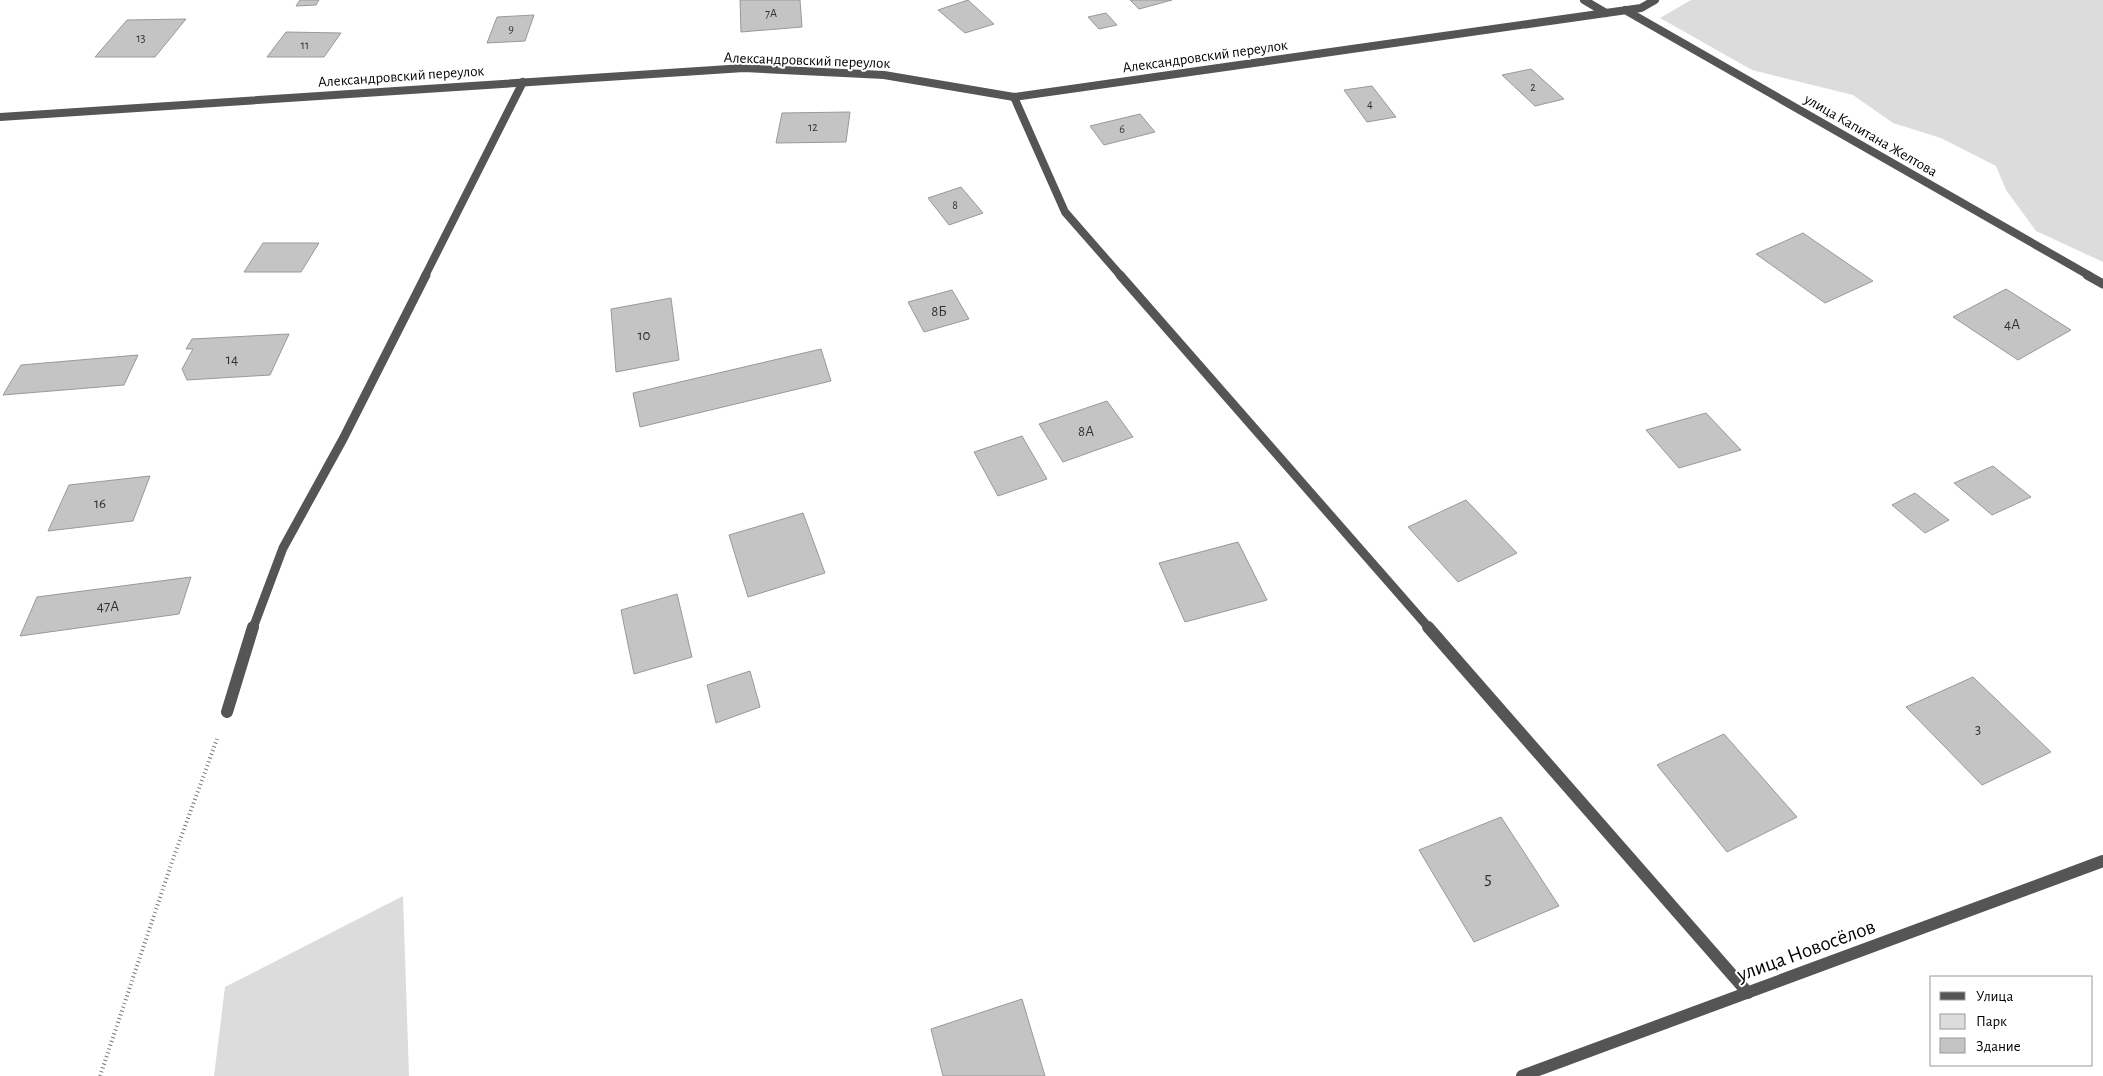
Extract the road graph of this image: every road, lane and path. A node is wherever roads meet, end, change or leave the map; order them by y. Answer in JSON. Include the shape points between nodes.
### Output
{"nodes":[{"id":1,"x":1584,"y":0,"type":"edge"},
{"id":2,"x":1655,"y":0,"type":"edge"},
{"id":3,"x":1625,"y":10,"type":"junction"},
{"id":4,"x":1606,"y":13,"type":"junction"},
{"id":5,"x":523,"y":82,"type":"junction"},
{"id":6,"x":1014,"y":97,"type":"junction"},
{"id":7,"x":0,"y":117,"type":"edge"},
{"id":8,"x":2103,"y":284,"type":"edge"},
{"id":9,"x":227,"y":712,"type":"joint"},
{"id":10,"x":2103,"y":861,"type":"edge"},
{"id":11,"x":1748,"y":993,"type":"junction"},
{"id":12,"x":100,"y":1076,"type":"edge"},
{"id":13,"x":1522,"y":1076,"type":"edge"}],
"edges":[{"from":1,"to":4,"type":"street"},
{"from":2,"to":3,"type":"street","name":"Александровский переулок","via":[[1641,8]]},
{"from":3,"to":4,"type":"street","name":"Александровский переулок"},
{"from":3,"to":8,"type":"street","name":"улица Капитана Желтова"},
{"from":4,"to":6,"type":"street","name":"Александровский переулок"},
{"from":5,"to":6,"type":"street","name":"Александровский переулок","via":[[744,68],[884,75]]},
{"from":5,"to":7,"type":"street","name":"Александровский переулок"},
{"from":5,"to":9,"type":"street","via":[[343,438],[283,548],[253,627]]},
{"from":6,"to":11,"type":"street","via":[[1065,212]]},
{"from":9,"to":12,"type":"path","via":[[172,862]]},
{"from":10,"to":11,"type":"street","name":"улица Новосёлов"},
{"from":11,"to":13,"type":"street","name":"улица Новосёлов"}]}
